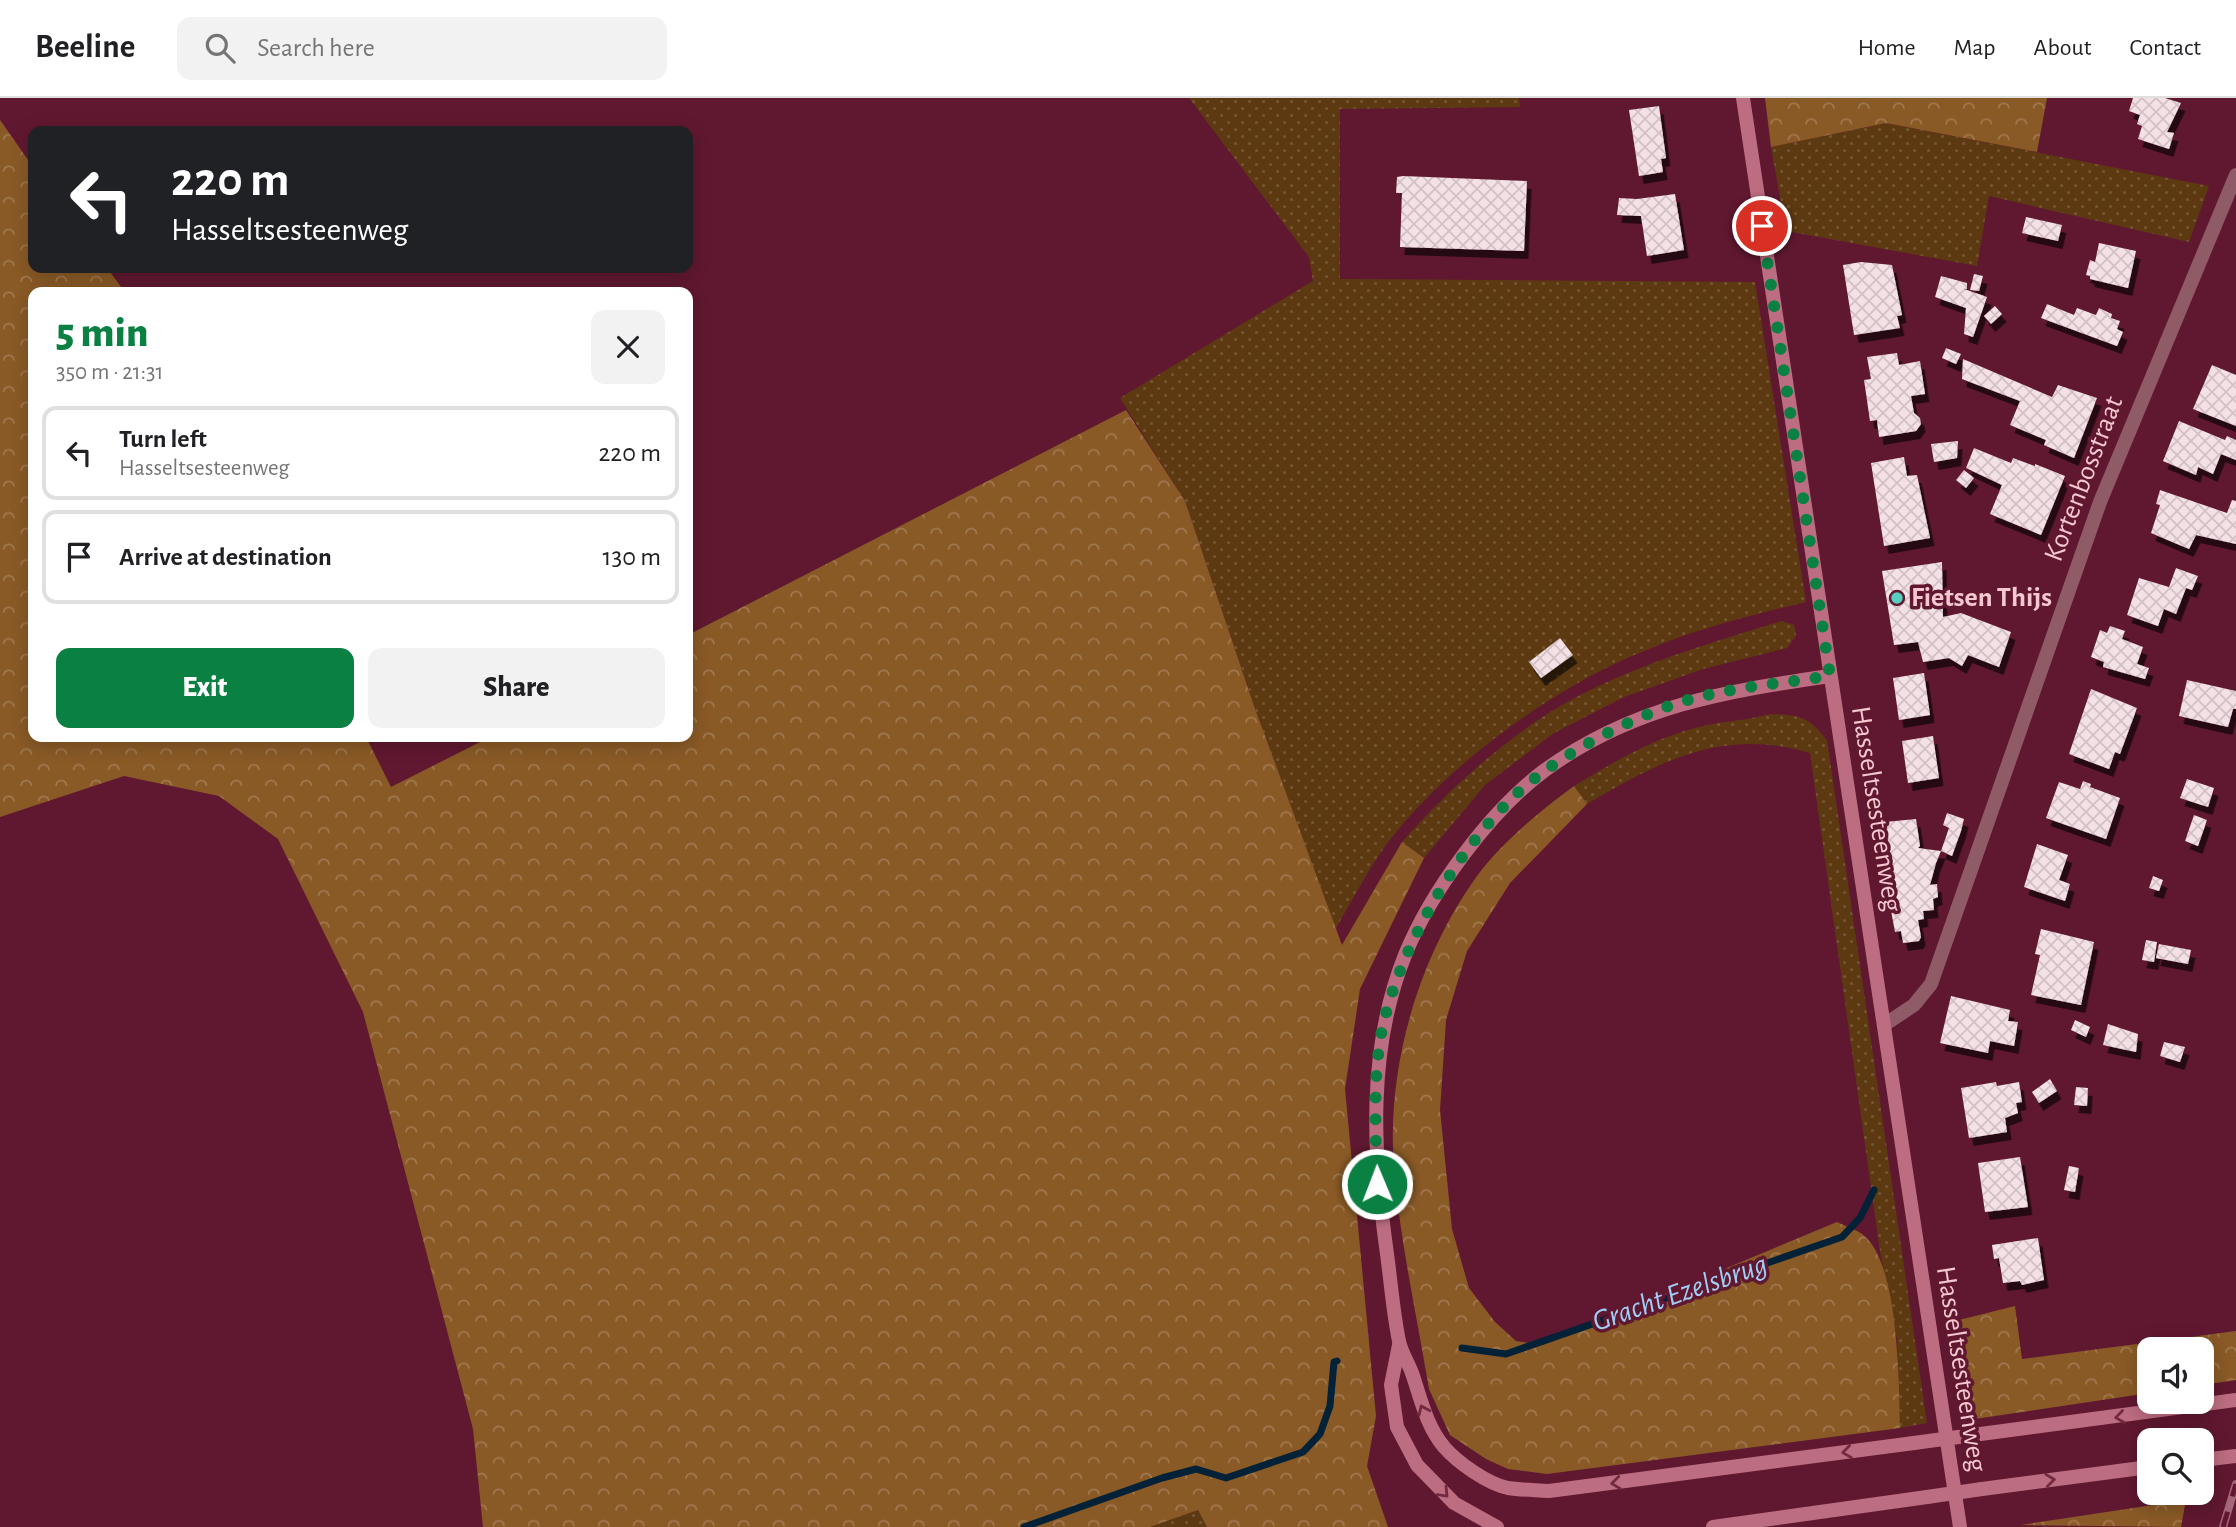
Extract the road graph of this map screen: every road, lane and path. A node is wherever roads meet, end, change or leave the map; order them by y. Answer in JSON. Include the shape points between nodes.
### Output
{"nodes":[{"id":1,"x":1743,"y":98,"type":"edge"},
{"id":2,"x":2236,"y":176,"type":"edge"},
{"id":3,"x":1830,"y":676,"type":"junction"},
{"id":4,"x":1884,"y":1025,"type":"junction"},
{"id":5,"x":1399,"y":1344,"type":"junction"},
{"id":6,"x":2236,"y":1400,"type":"edge"},
{"id":7,"x":2236,"y":1456,"type":"edge"},
{"id":8,"x":2214,"y":1459,"type":"edge"},
{"id":9,"x":2137,"y":1469,"type":"edge"},
{"id":10,"x":1497,"y":1527,"type":"edge"},
{"id":11,"x":1713,"y":1527,"type":"edge"},
{"id":12,"x":1960,"y":1527,"type":"edge"}],
"edges":[{"from":1,"to":3,"type":"main road","name":"Hasseltsesteenweg"},
{"from":2,"to":4,"type":"street","name":"Kortenbosstraat","via":[[2099,502],[1931,984],[1914,1005]]},
{"from":3,"to":4,"type":"main road","name":"Hasseltsesteenweg"},
{"from":3,"to":5,"type":"main road","via":[[1735,690],[1669,706],[1608,733],[1545,771],[1499,814],[1439,892],[1406,954],[1383,1026],[1375,1109],[1377,1184]]},
{"from":4,"to":12,"type":"main road","name":"Hasseltsesteenweg"},
{"from":6,"to":5,"type":"main road","one_way":true,"bridge":true,"via":[[1549,1491],[1505,1488],[1445,1448],[1421,1410]]},
{"from":5,"to":10,"type":"main road","one_way":true,"via":[[1391,1385],[1397,1427],[1417,1465],[1454,1503]]},
{"from":7,"to":8,"type":"main road"},
{"from":11,"to":9,"type":"main road","one_way":true,"bridge":true}]}
